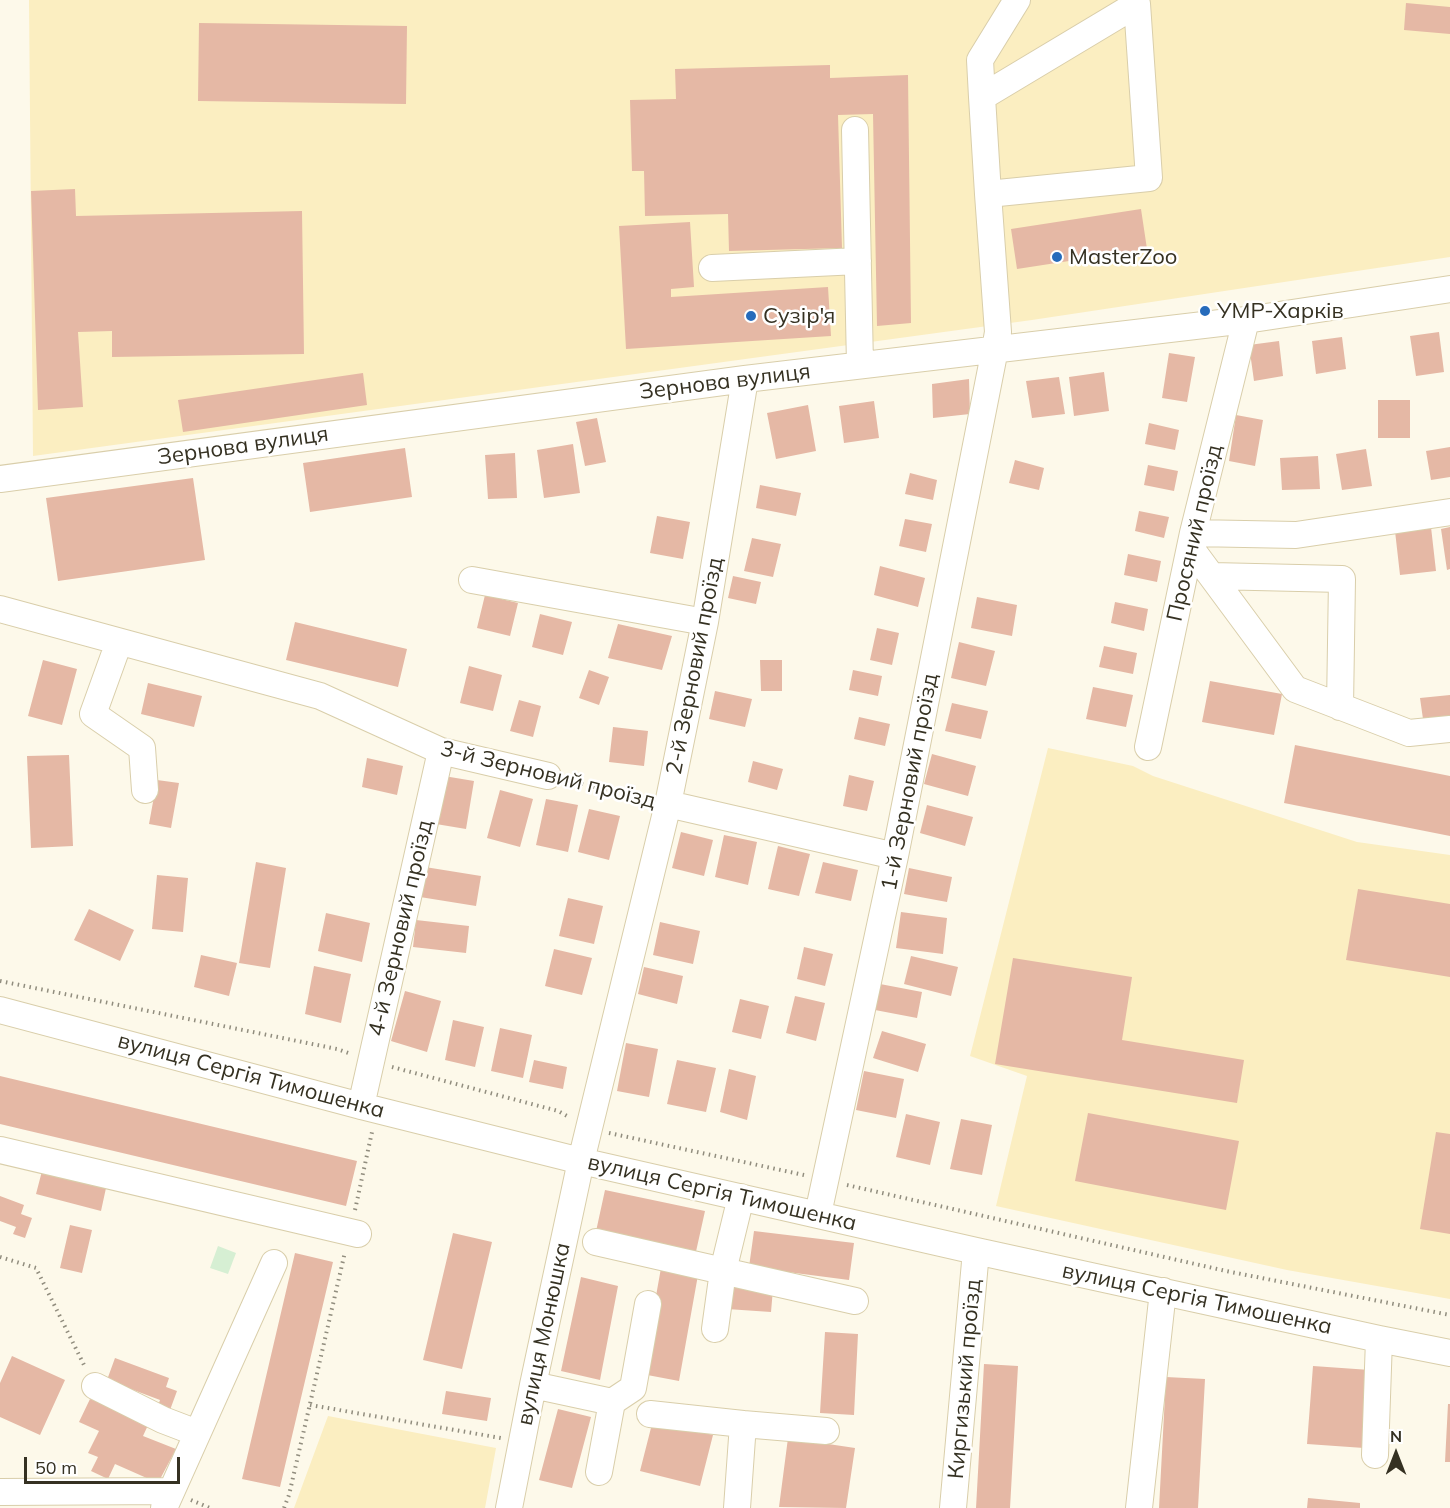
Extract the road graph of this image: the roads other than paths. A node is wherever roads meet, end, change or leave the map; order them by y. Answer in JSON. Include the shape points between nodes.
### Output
{"nodes":[{"id":1,"x":1017,"y":0,"type":"edge"},
{"id":2,"x":982,"y":97,"type":"junction"},
{"id":3,"x":855,"y":130,"type":"dead end"},
{"id":4,"x":988,"y":194,"type":"junction"},
{"id":5,"x":858,"y":261,"type":"junction"},
{"id":6,"x":711,"y":268,"type":"dead end"},
{"id":7,"x":1450,"y":290,"type":"edge"},
{"id":8,"x":1246,"y":320,"type":"junction"},
{"id":9,"x":995,"y":349,"type":"junction"},
{"id":10,"x":860,"y":365,"type":"junction"},
{"id":11,"x":745,"y":379,"type":"junction"},
{"id":12,"x":0,"y":479,"type":"edge"},
{"id":13,"x":1450,"y":512,"type":"edge"},
{"id":14,"x":1192,"y":540,"type":"junction"},
{"id":15,"x":1212,"y":576,"type":"junction"},
{"id":16,"x":472,"y":580,"type":"dead end"},
{"id":17,"x":0,"y":609,"type":"edge"},
{"id":18,"x":705,"y":622,"type":"junction"},
{"id":19,"x":119,"y":642,"type":"junction"},
{"id":20,"x":1340,"y":706,"type":"junction"},
{"id":21,"x":1450,"y":729,"type":"edge"},
{"id":22,"x":1148,"y":747,"type":"dead end"},
{"id":23,"x":441,"y":751,"type":"junction"},
{"id":24,"x":548,"y":776,"type":"road end"},
{"id":25,"x":144,"y":790,"type":"dead end"},
{"id":26,"x":668,"y":804,"type":"junction"},
{"id":27,"x":896,"y":856,"type":"junction"},
{"id":28,"x":0,"y":1010,"type":"edge"},
{"id":29,"x":361,"y":1106,"type":"junction"},
{"id":30,"x":0,"y":1150,"type":"edge"},
{"id":31,"x":581,"y":1161,"type":"junction"},
{"id":32,"x":741,"y":1197,"type":"junction"},
{"id":33,"x":818,"y":1214,"type":"junction"},
{"id":34,"x":354,"y":1233,"type":"road end"},
{"id":35,"x":596,"y":1242,"type":"dead end"},
{"id":36,"x":976,"y":1251,"type":"junction"},
{"id":37,"x":274,"y":1263,"type":"dead end"},
{"id":38,"x":723,"y":1271,"type":"junction"},
{"id":39,"x":1163,"y":1291,"type":"junction"},
{"id":40,"x":855,"y":1301,"type":"dead end"},
{"id":41,"x":648,"y":1304,"type":"dead end"},
{"id":42,"x":715,"y":1329,"type":"dead end"},
{"id":43,"x":1379,"y":1339,"type":"junction"},
{"id":44,"x":1450,"y":1353,"type":"edge"},
{"id":45,"x":532,"y":1385,"type":"junction"},
{"id":46,"x":95,"y":1386,"type":"road end"},
{"id":47,"x":612,"y":1402,"type":"junction"},
{"id":48,"x":650,"y":1414,"type":"dead end"},
{"id":49,"x":743,"y":1424,"type":"junction"},
{"id":50,"x":826,"y":1431,"type":"dead end"},
{"id":51,"x":196,"y":1433,"type":"junction"},
{"id":52,"x":1375,"y":1455,"type":"dead end"},
{"id":53,"x":599,"y":1472,"type":"dead end"},
{"id":54,"x":0,"y":1492,"type":"edge"},
{"id":55,"x":167,"y":1500,"type":"edge"},
{"id":56,"x":509,"y":1508,"type":"edge"},
{"id":57,"x":737,"y":1508,"type":"edge"},
{"id":58,"x":953,"y":1508,"type":"edge"},
{"id":59,"x":1139,"y":1508,"type":"edge"}],
"edges":[{"from":1,"to":2,"type":"street","name":"1-й Зерновий проїзд","via":[[980,60]]},
{"from":2,"to":4,"type":"street","name":"1-й Зерновий проїзд"},
{"from":2,"to":4,"type":"street","via":[[1137,4],[1149,178]]},
{"from":3,"to":5,"type":"street"},
{"from":4,"to":9,"type":"street","name":"1-й Зерновий проїзд","via":[[998,332]]},
{"from":5,"to":6,"type":"street"},
{"from":5,"to":10,"type":"street"},
{"from":7,"to":8,"type":"street","name":"Зернова вулиця"},
{"from":8,"to":9,"type":"street","name":"Зернова вулиця"},
{"from":8,"to":14,"type":"street","name":"Просяний проїзд"},
{"from":9,"to":10,"type":"street","name":"Зернова вулиця"},
{"from":9,"to":27,"type":"street","name":"1-й Зерновий проїзд"},
{"from":10,"to":11,"type":"street","name":"Зернова вулиця"},
{"from":11,"to":12,"type":"street","name":"Зернова вулиця"},
{"from":11,"to":18,"type":"street","name":"2-й Зерновий проїзд"},
{"from":13,"to":14,"type":"street","via":[[1296,535]]},
{"from":14,"to":15,"type":"street"},
{"from":14,"to":22,"type":"street","name":"Просяний проїзд"},
{"from":15,"to":20,"type":"street","via":[[1295,689]]},
{"from":15,"to":20,"type":"street","via":[[1342,579]]},
{"from":16,"to":18,"type":"street"},
{"from":17,"to":19,"type":"street","name":"3-й Зерновий проїзд"},
{"from":18,"to":26,"type":"street","name":"2-й Зерновий проїзд"},
{"from":19,"to":23,"type":"street","name":"3-й Зерновий проїзд","via":[[320,696]]},
{"from":19,"to":25,"type":"street","via":[[93,714],[142,748]]},
{"from":20,"to":21,"type":"street","via":[[1409,733]]},
{"from":23,"to":24,"type":"street","name":"3-й Зерновий проїзд"},
{"from":23,"to":29,"type":"street","name":"4-й Зерновий проїзд"},
{"from":26,"to":27,"type":"street","name":"3-й Зерновий проїзд"},
{"from":26,"to":31,"type":"street","name":"2-й Зерновий проїзд"},
{"from":27,"to":33,"type":"street","name":"1-й Зерновий проїзд"},
{"from":28,"to":29,"type":"street","name":"вулиця Сергія Тимошенка"},
{"from":29,"to":31,"type":"street","name":"вулиця Сергія Тимошенка"},
{"from":30,"to":34,"type":"street"},
{"from":31,"to":32,"type":"street","name":"вулиця Сергія Тимошенка"},
{"from":31,"to":45,"type":"street","name":"вулиця Монюшка"},
{"from":32,"to":33,"type":"street","name":"вулиця Сергія Тимошенка"},
{"from":32,"to":38,"type":"street"},
{"from":33,"to":36,"type":"street","name":"вулиця Сергія Тимошенка"},
{"from":35,"to":38,"type":"street"},
{"from":36,"to":39,"type":"street","name":"вулиця Сергія Тимошенка"},
{"from":36,"to":58,"type":"street","name":"Киргизький проїзд"},
{"from":37,"to":51,"type":"street"},
{"from":38,"to":40,"type":"street"},
{"from":38,"to":42,"type":"street"},
{"from":39,"to":43,"type":"street","name":"вулиця Сергія Тимошенка"},
{"from":39,"to":59,"type":"street"},
{"from":41,"to":47,"type":"street","via":[[633,1388]]},
{"from":43,"to":44,"type":"street","name":"вулиця Сергія Тимошенка"},
{"from":43,"to":52,"type":"street"},
{"from":45,"to":47,"type":"street"},
{"from":45,"to":56,"type":"street","name":"вулиця Монюшка"},
{"from":46,"to":51,"type":"street"},
{"from":47,"to":53,"type":"street"},
{"from":48,"to":49,"type":"street"},
{"from":49,"to":50,"type":"street"},
{"from":49,"to":57,"type":"street"},
{"from":51,"to":55,"type":"street"},
{"from":54,"to":55,"type":"street"}]}
